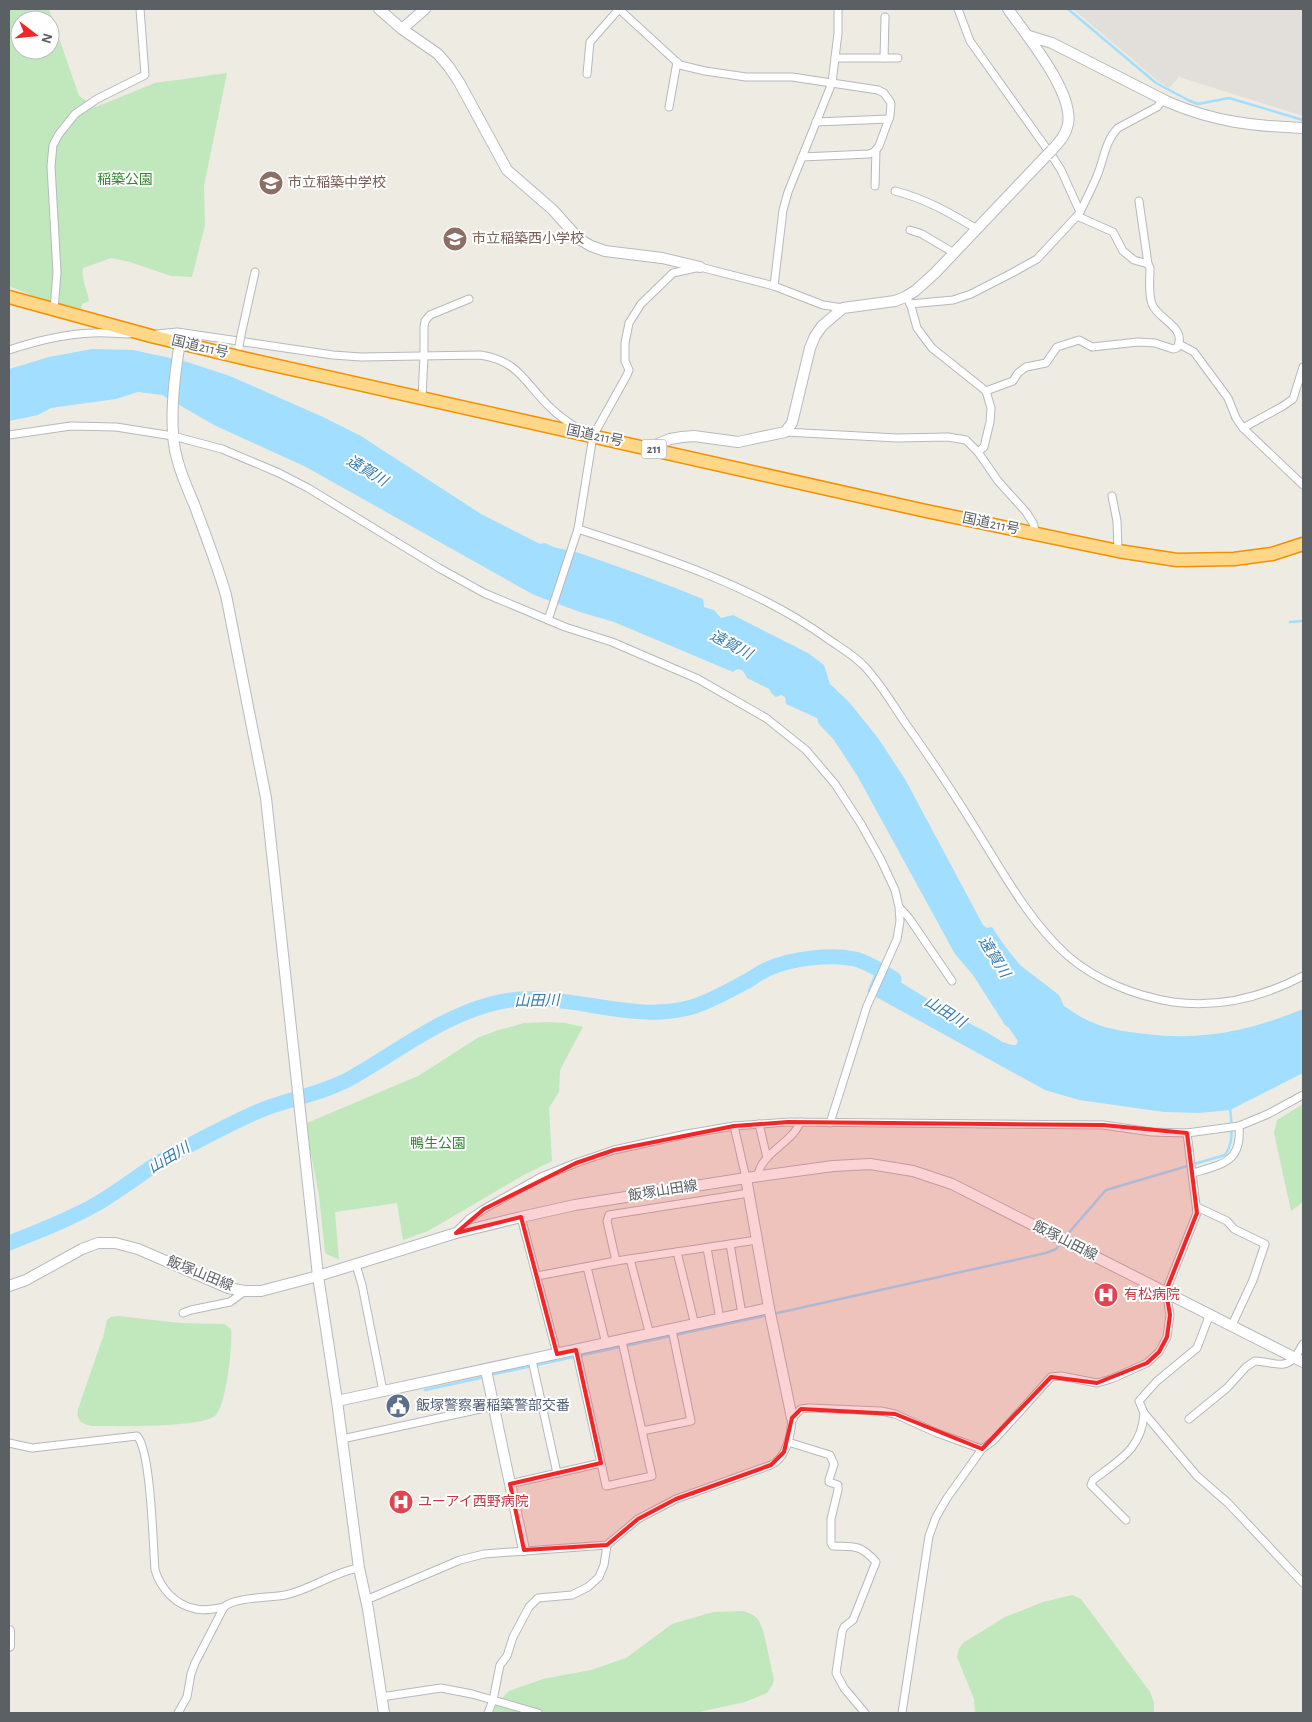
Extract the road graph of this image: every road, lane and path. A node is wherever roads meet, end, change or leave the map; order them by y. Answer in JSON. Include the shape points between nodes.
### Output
{"nodes":[{"id":1,"x":140,"y":9,"type":"edge"},
{"id":2,"x":378,"y":9,"type":"edge"},
{"id":3,"x":425,"y":9,"type":"edge"},
{"id":4,"x":619,"y":9,"type":"edge"},
{"id":5,"x":838,"y":9,"type":"edge"},
{"id":6,"x":958,"y":9,"type":"edge"},
{"id":7,"x":1008,"y":9,"type":"edge"},
{"id":8,"x":885,"y":17,"type":"dead end"},
{"id":9,"x":402,"y":28,"type":"junction"},
{"id":10,"x":1029,"y":36,"type":"junction"},
{"id":11,"x":835,"y":58,"type":"junction"},
{"id":12,"x":884,"y":58,"type":"junction"},
{"id":13,"x":898,"y":58,"type":"dead end"},
{"id":14,"x":677,"y":62,"type":"junction"},
{"id":15,"x":587,"y":74,"type":"dead end"},
{"id":16,"x":832,"y":83,"type":"junction"},
{"id":17,"x":1163,"y":100,"type":"junction"},
{"id":18,"x":669,"y":107,"type":"dead end"},
{"id":19,"x":889,"y":119,"type":"junction"},
{"id":20,"x":816,"y":122,"type":"junction"},
{"id":21,"x":1303,"y":128,"type":"edge"},
{"id":22,"x":876,"y":150,"type":"junction"},
{"id":23,"x":802,"y":157,"type":"junction"},
{"id":24,"x":875,"y":186,"type":"dead end"},
{"id":25,"x":895,"y":191,"type":"dead end"},
{"id":26,"x":1139,"y":201,"type":"dead end"},
{"id":27,"x":1078,"y":214,"type":"junction"},
{"id":28,"x":977,"y":229,"type":"junction"},
{"id":29,"x":910,"y":230,"type":"dead end"},
{"id":30,"x":954,"y":253,"type":"junction"},
{"id":31,"x":1148,"y":264,"type":"junction"},
{"id":32,"x":700,"y":267,"type":"junction"},
{"id":33,"x":255,"y":272,"type":"dead end"},
{"id":34,"x":774,"y":286,"type":"junction"},
{"id":35,"x":9,"y":297,"type":"edge"},
{"id":36,"x":469,"y":299,"type":"dead end"},
{"id":37,"x":907,"y":300,"type":"junction"},
{"id":38,"x":843,"y":308,"type":"junction"},
{"id":39,"x":54,"y":310,"type":"junction"},
{"id":40,"x":151,"y":336,"type":"junction"},
{"id":41,"x":1179,"y":344,"type":"junction"},
{"id":42,"x":179,"y":346,"type":"junction"},
{"id":43,"x":9,"y":350,"type":"edge"},
{"id":44,"x":238,"y":351,"type":"junction"},
{"id":45,"x":424,"y":356,"type":"junction"},
{"id":46,"x":1303,"y":367,"type":"edge"},
{"id":47,"x":986,"y":391,"type":"junction"},
{"id":48,"x":422,"y":398,"type":"junction"},
{"id":49,"x":1243,"y":428,"type":"junction"},
{"id":50,"x":785,"y":432,"type":"junction"},
{"id":51,"x":9,"y":435,"type":"edge"},
{"id":52,"x":589,"y":435,"type":"junction"},
{"id":53,"x":173,"y":436,"type":"junction"},
{"id":54,"x":648,"y":448,"type":"junction"},
{"id":55,"x":978,"y":452,"type":"junction"},
{"id":56,"x":1303,"y":485,"type":"edge"},
{"id":57,"x":1112,"y":496,"type":"dead end"},
{"id":58,"x":578,"y":531,"type":"junction"},
{"id":59,"x":1036,"y":533,"type":"junction"},
{"id":60,"x":1303,"y":544,"type":"edge"},
{"id":61,"x":1118,"y":551,"type":"junction"},
{"id":62,"x":548,"y":618,"type":"junction"},
{"id":63,"x":899,"y":907,"type":"junction"},
{"id":64,"x":1303,"y":976,"type":"edge"},
{"id":65,"x":952,"y":981,"type":"dead end"},
{"id":66,"x":1303,"y":1095,"type":"edge"},
{"id":67,"x":800,"y":1122,"type":"junction"},
{"id":68,"x":830,"y":1122,"type":"junction"},
{"id":69,"x":759,"y":1124,"type":"junction"},
{"id":70,"x":734,"y":1126,"type":"junction"},
{"id":71,"x":1239,"y":1126,"type":"junction"},
{"id":72,"x":1187,"y":1133,"type":"junction"},
{"id":73,"x":767,"y":1158,"type":"junction"},
{"id":74,"x":1193,"y":1171,"type":"junction"},
{"id":75,"x":758,"y":1176,"type":"junction"},
{"id":76,"x":746,"y":1178,"type":"junction"},
{"id":77,"x":749,"y":1193,"type":"junction"},
{"id":78,"x":1197,"y":1208,"type":"junction"},
{"id":79,"x":521,"y":1217,"type":"junction"},
{"id":80,"x":456,"y":1233,"type":"junction"},
{"id":81,"x":757,"y":1240,"type":"junction"},
{"id":82,"x":730,"y":1244,"type":"junction"},
{"id":83,"x":707,"y":1248,"type":"junction"},
{"id":84,"x":677,"y":1252,"type":"junction"},
{"id":85,"x":630,"y":1259,"type":"junction"},
{"id":86,"x":616,"y":1261,"type":"junction"},
{"id":87,"x":356,"y":1265,"type":"junction"},
{"id":88,"x":588,"y":1266,"type":"junction"},
{"id":89,"x":318,"y":1276,"type":"junction"},
{"id":90,"x":537,"y":1276,"type":"junction"},
{"id":91,"x":9,"y":1286,"type":"edge"},
{"id":92,"x":245,"y":1291,"type":"junction"},
{"id":93,"x":1166,"y":1291,"type":"junction"},
{"id":94,"x":769,"y":1308,"type":"junction"},
{"id":95,"x":183,"y":1313,"type":"dead end"},
{"id":96,"x":742,"y":1314,"type":"junction"},
{"id":97,"x":1210,"y":1314,"type":"junction"},
{"id":98,"x":720,"y":1319,"type":"junction"},
{"id":99,"x":695,"y":1325,"type":"junction"},
{"id":100,"x":1232,"y":1325,"type":"junction"},
{"id":101,"x":672,"y":1330,"type":"junction"},
{"id":102,"x":650,"y":1334,"type":"junction"},
{"id":103,"x":622,"y":1340,"type":"junction"},
{"id":104,"x":606,"y":1344,"type":"junction"},
{"id":105,"x":1303,"y":1344,"type":"edge"},
{"id":106,"x":576,"y":1350,"type":"junction"},
{"id":107,"x":557,"y":1354,"type":"junction"},
{"id":108,"x":532,"y":1360,"type":"junction"},
{"id":109,"x":1299,"y":1360,"type":"edge"},
{"id":110,"x":486,"y":1370,"type":"junction"},
{"id":111,"x":383,"y":1391,"type":"junction"},
{"id":112,"x":337,"y":1401,"type":"junction"},
{"id":113,"x":494,"y":1406,"type":"junction"},
{"id":114,"x":1144,"y":1413,"type":"junction"},
{"id":115,"x":792,"y":1418,"type":"junction"},
{"id":116,"x":1189,"y":1419,"type":"dead end"},
{"id":117,"x":642,"y":1431,"type":"junction"},
{"id":118,"x":342,"y":1439,"type":"junction"},
{"id":119,"x":788,"y":1442,"type":"junction"},
{"id":120,"x":9,"y":1443,"type":"edge"},
{"id":121,"x":982,"y":1448,"type":"junction"},
{"id":122,"x":601,"y":1464,"type":"junction"},
{"id":123,"x":557,"y":1473,"type":"junction"},
{"id":124,"x":510,"y":1484,"type":"junction"},
{"id":125,"x":1126,"y":1520,"type":"dead end"},
{"id":126,"x":607,"y":1545,"type":"junction"},
{"id":127,"x":524,"y":1550,"type":"junction"},
{"id":128,"x":359,"y":1568,"type":"junction"},
{"id":129,"x":1303,"y":1583,"type":"edge"},
{"id":130,"x":366,"y":1600,"type":"junction"},
{"id":131,"x":224,"y":1608,"type":"junction"},
{"id":132,"x":9,"y":1631,"type":"edge"},
{"id":133,"x":9,"y":1646,"type":"edge"},
{"id":134,"x":381,"y":1696,"type":"junction"},
{"id":135,"x":493,"y":1700,"type":"junction"},
{"id":136,"x":178,"y":1713,"type":"edge"},
{"id":137,"x":384,"y":1713,"type":"edge"},
{"id":138,"x":488,"y":1713,"type":"edge"},
{"id":139,"x":538,"y":1713,"type":"edge"},
{"id":140,"x":865,"y":1713,"type":"edge"},
{"id":141,"x":902,"y":1713,"type":"edge"}],
"edges":[{"from":1,"to":39,"type":"street","via":[[146,75],[97,99],[75,114],[58,134],[53,146],[51,166],[57,272]]},
{"from":2,"to":9,"type":"street"},
{"from":3,"to":9,"type":"street"},
{"from":4,"to":14,"type":"street"},
{"from":4,"to":15,"type":"street","via":[[590,42]]},
{"from":5,"to":11,"type":"street"},
{"from":6,"to":27,"type":"street","via":[[970,41],[1061,170]]},
{"from":7,"to":10,"type":"street"},
{"from":8,"to":12,"type":"street"},
{"from":9,"to":32,"type":"street","via":[[438,54],[449,67],[507,170],[553,210],[579,239],[605,251],[662,258]]},
{"from":10,"to":17,"type":"street","via":[[1052,43]]},
{"from":10,"to":28,"type":"street","via":[[1064,93],[1069,117],[1066,132]]},
{"from":11,"to":12,"type":"street"},
{"from":11,"to":16,"type":"street"},
{"from":12,"to":13,"type":"street"},
{"from":14,"to":16,"type":"street","via":[[746,78],[792,77]]},
{"from":14,"to":18,"type":"street"},
{"from":16,"to":19,"type":"street","via":[[884,93],[891,103]]},
{"from":16,"to":20,"type":"street"},
{"from":17,"to":21,"type":"street","via":[[1234,123]]},
{"from":17,"to":27,"type":"street","via":[[1157,107],[1113,133]]},
{"from":19,"to":20,"type":"street"},
{"from":19,"to":22,"type":"street"},
{"from":20,"to":23,"type":"street"},
{"from":22,"to":23,"type":"street","via":[[869,154]]},
{"from":22,"to":24,"type":"street"},
{"from":23,"to":34,"type":"street","via":[[783,210]]},
{"from":25,"to":28,"type":"street","via":[[930,202]]},
{"from":26,"to":31,"type":"street"},
{"from":27,"to":31,"type":"street","via":[[1113,232],[1123,251],[1134,260]]},
{"from":27,"to":37,"type":"street","via":[[1038,259],[971,294],[953,300]]},
{"from":28,"to":30,"type":"street"},
{"from":29,"to":30,"type":"street"},
{"from":30,"to":37,"type":"street"},
{"from":31,"to":41,"type":"street","via":[[1152,303],[1176,329]]},
{"from":32,"to":34,"type":"street"},
{"from":32,"to":52,"type":"street","via":[[673,273],[646,299],[629,323],[625,361],[629,370]]},
{"from":33,"to":44,"type":"street","bridge":true},
{"from":34,"to":38,"type":"street","via":[[823,305]]},
{"from":35,"to":39,"type":"highway","name":"国道211号","number":"211"},
{"from":36,"to":45,"type":"street","via":[[430,315],[425,321]]},
{"from":37,"to":38,"type":"street"},
{"from":37,"to":47,"type":"street","via":[[917,328],[932,348]]},
{"from":38,"to":50,"type":"street","via":[[815,336],[792,423]]},
{"from":39,"to":40,"type":"highway","name":"国道211号","number":"211"},
{"from":40,"to":42,"type":"highway","name":"国道211号","number":"211"},
{"from":40,"to":43,"type":"street","via":[[94,332]]},
{"from":40,"to":45,"type":"street","via":[[177,332],[333,355]]},
{"from":41,"to":47,"type":"street","via":[[1173,349],[1138,342],[1099,348],[1079,340],[1057,347],[1046,363],[1026,367],[1013,381]]},
{"from":41,"to":49,"type":"street","via":[[1194,352],[1228,398]]},
{"from":42,"to":44,"type":"highway","name":"国道211号","number":"211"},
{"from":42,"to":53,"type":"street"},
{"from":44,"to":48,"type":"highway","name":"国道211号","number":"211"},
{"from":45,"to":48,"type":"street"},
{"from":45,"to":52,"type":"street","via":[[480,355],[509,364],[553,410]]},
{"from":46,"to":49,"type":"street","via":[[1293,399]]},
{"from":47,"to":55,"type":"street","via":[[991,408],[990,422],[984,447]]},
{"from":48,"to":52,"type":"highway","name":"国道211号","number":"211"},
{"from":49,"to":56,"type":"street"},
{"from":50,"to":54,"type":"street","via":[[738,442],[682,437]]},
{"from":50,"to":55,"type":"street","via":[[958,438],[971,444]]},
{"from":51,"to":53,"type":"street","via":[[71,426],[116,426]]},
{"from":52,"to":54,"type":"highway","name":"国道211号","number":"211"},
{"from":52,"to":58,"type":"street"},
{"from":53,"to":62,"type":"street","via":[[222,450],[278,473],[484,593]]},
{"from":53,"to":89,"type":"street","via":[[186,485],[226,595],[266,798]]},
{"from":54,"to":59,"type":"highway","name":"国道211号","number":"211"},
{"from":55,"to":59,"type":"street","via":[[1026,512]]},
{"from":57,"to":61,"type":"street"},
{"from":58,"to":62,"type":"street"},
{"from":58,"to":64,"type":"street","via":[[655,554],[753,595],[814,628],[864,666],[959,801],[1027,909],[1048,936],[1088,969],[1134,993],[1161,1000],[1209,1004],[1270,991]]},
{"from":59,"to":61,"type":"highway","name":"国道211号","number":"211"},
{"from":60,"to":61,"type":"highway","name":"国道211号","number":"211","via":[[1272,554],[1234,559],[1177,560]]},
{"from":62,"to":63,"type":"street","via":[[698,678],[766,718],[806,750],[835,784],[861,824],[895,890]]},
{"from":63,"to":65,"type":"street"},
{"from":63,"to":68,"type":"street","via":[[897,939],[867,1006]]},
{"from":66,"to":71,"type":"street"},
{"from":67,"to":68,"type":"street"},
{"from":67,"to":69,"type":"street"},
{"from":67,"to":73,"type":"street","via":[[798,1130]]},
{"from":68,"to":72,"type":"street","via":[[1102,1125]]},
{"from":69,"to":70,"type":"street"},
{"from":69,"to":73,"type":"street"},
{"from":70,"to":76,"type":"street"},
{"from":70,"to":80,"type":"street","via":[[614,1150],[576,1163],[542,1177],[484,1209]]},
{"from":71,"to":72,"type":"street"},
{"from":71,"to":74,"type":"street","via":[[1240,1140],[1233,1156]]},
{"from":72,"to":74,"type":"street"},
{"from":73,"to":75,"type":"street"},
{"from":74,"to":78,"type":"street"},
{"from":75,"to":76,"type":"street","name":"飯塚山田線"},
{"from":75,"to":93,"type":"street","name":"飯塚山田線","via":[[870,1164],[913,1171],[952,1184]]},
{"from":76,"to":77,"type":"street"},
{"from":76,"to":79,"type":"street","name":"飯塚山田線"},
{"from":77,"to":81,"type":"street"},
{"from":77,"to":86,"type":"street","via":[[609,1214],[607,1221]]},
{"from":78,"to":93,"type":"street","via":[[1196,1218]]},
{"from":78,"to":100,"type":"street","via":[[1227,1221],[1234,1229],[1265,1244]]},
{"from":79,"to":80,"type":"street","name":"飯塚山田線"},
{"from":79,"to":90,"type":"street"},
{"from":80,"to":87,"type":"street","name":"飯塚山田線"},
{"from":81,"to":82,"type":"street"},
{"from":81,"to":94,"type":"street"},
{"from":82,"to":83,"type":"street"},
{"from":82,"to":96,"type":"street"},
{"from":83,"to":84,"type":"street"},
{"from":83,"to":98,"type":"street"},
{"from":84,"to":85,"type":"street"},
{"from":84,"to":99,"type":"street"},
{"from":85,"to":86,"type":"street"},
{"from":85,"to":102,"type":"street"},
{"from":86,"to":88,"type":"street"},
{"from":87,"to":89,"type":"street","name":"飯塚山田線"},
{"from":87,"to":111,"type":"street"},
{"from":88,"to":90,"type":"street"},
{"from":88,"to":104,"type":"street"},
{"from":89,"to":92,"type":"street","name":"飯塚山田線","via":[[279,1288]]},
{"from":89,"to":112,"type":"street"},
{"from":90,"to":107,"type":"street"},
{"from":91,"to":92,"type":"street","name":"飯塚山田線","via":[[82,1249],[98,1243],[115,1243],[138,1249],[228,1288]]},
{"from":92,"to":95,"type":"street","via":[[230,1302]]},
{"from":93,"to":97,"type":"street","name":"飯塚山田線"},
{"from":93,"to":121,"type":"street","via":[[1170,1315],[1166,1337],[1159,1352],[1147,1363],[1097,1383],[1051,1377],[994,1440]]},
{"from":94,"to":96,"type":"street"},
{"from":94,"to":115,"type":"street"},
{"from":96,"to":98,"type":"street"},
{"from":97,"to":100,"type":"street","name":"飯塚山田線"},
{"from":97,"to":114,"type":"street","via":[[1197,1348],[1157,1380],[1140,1401]]},
{"from":98,"to":99,"type":"street"},
{"from":99,"to":101,"type":"street"},
{"from":100,"to":109,"type":"street","name":"飯塚山田線"},
{"from":101,"to":102,"type":"street"},
{"from":101,"to":117,"type":"street","via":[[691,1421]]},
{"from":102,"to":103,"type":"street"},
{"from":103,"to":104,"type":"street"},
{"from":103,"to":117,"type":"street"},
{"from":104,"to":106,"type":"street"},
{"from":105,"to":109,"type":"street"},
{"from":106,"to":107,"type":"street"},
{"from":106,"to":122,"type":"street"},
{"from":107,"to":108,"type":"street"},
{"from":108,"to":110,"type":"street"},
{"from":108,"to":123,"type":"street"},
{"from":109,"to":116,"type":"street","via":[[1278,1365],[1255,1361]]},
{"from":110,"to":111,"type":"street"},
{"from":110,"to":113,"type":"street"},
{"from":111,"to":112,"type":"street"},
{"from":112,"to":118,"type":"street"},
{"from":113,"to":118,"type":"street"},
{"from":113,"to":124,"type":"street"},
{"from":114,"to":125,"type":"street","via":[[1139,1440],[1091,1484]]},
{"from":114,"to":129,"type":"street","via":[[1197,1476],[1228,1503]]},
{"from":115,"to":119,"type":"street"},
{"from":115,"to":121,"type":"street","via":[[801,1409],[810,1408],[882,1411]]},
{"from":117,"to":122,"type":"street","via":[[652,1476],[606,1486]]},
{"from":118,"to":128,"type":"street"},
{"from":119,"to":126,"type":"street","via":[[778,1461],[771,1465],[676,1499],[638,1519]]},
{"from":119,"to":140,"type":"street","via":[[830,1455],[833,1459],[829,1482],[838,1485],[838,1490],[831,1519],[831,1543],[833,1546],[861,1548],[876,1562],[853,1620],[842,1632],[836,1673]]},
{"from":120,"to":131,"type":"street","via":[[32,1448],[137,1436],[144,1446],[155,1570],[159,1582],[173,1598],[197,1610]]},
{"from":121,"to":141,"type":"street","via":[[936,1517],[929,1536]]},
{"from":122,"to":123,"type":"street"},
{"from":123,"to":124,"type":"street"},
{"from":124,"to":127,"type":"street"},
{"from":126,"to":127,"type":"street"},
{"from":126,"to":135,"type":"street","via":[[599,1577],[588,1587],[572,1595],[538,1598],[529,1607],[500,1665]]},
{"from":127,"to":130,"type":"street","via":[[460,1560]]},
{"from":128,"to":130,"type":"street"},
{"from":128,"to":131,"type":"street","via":[[287,1595],[237,1600]]},
{"from":130,"to":134,"type":"street"},
{"from":131,"to":136,"type":"street","via":[[195,1663],[187,1697]]},
{"from":132,"to":133,"type":"street"},
{"from":134,"to":135,"type":"street","via":[[441,1688]]},
{"from":134,"to":137,"type":"street"},
{"from":135,"to":138,"type":"street"},
{"from":135,"to":139,"type":"street"}]}
